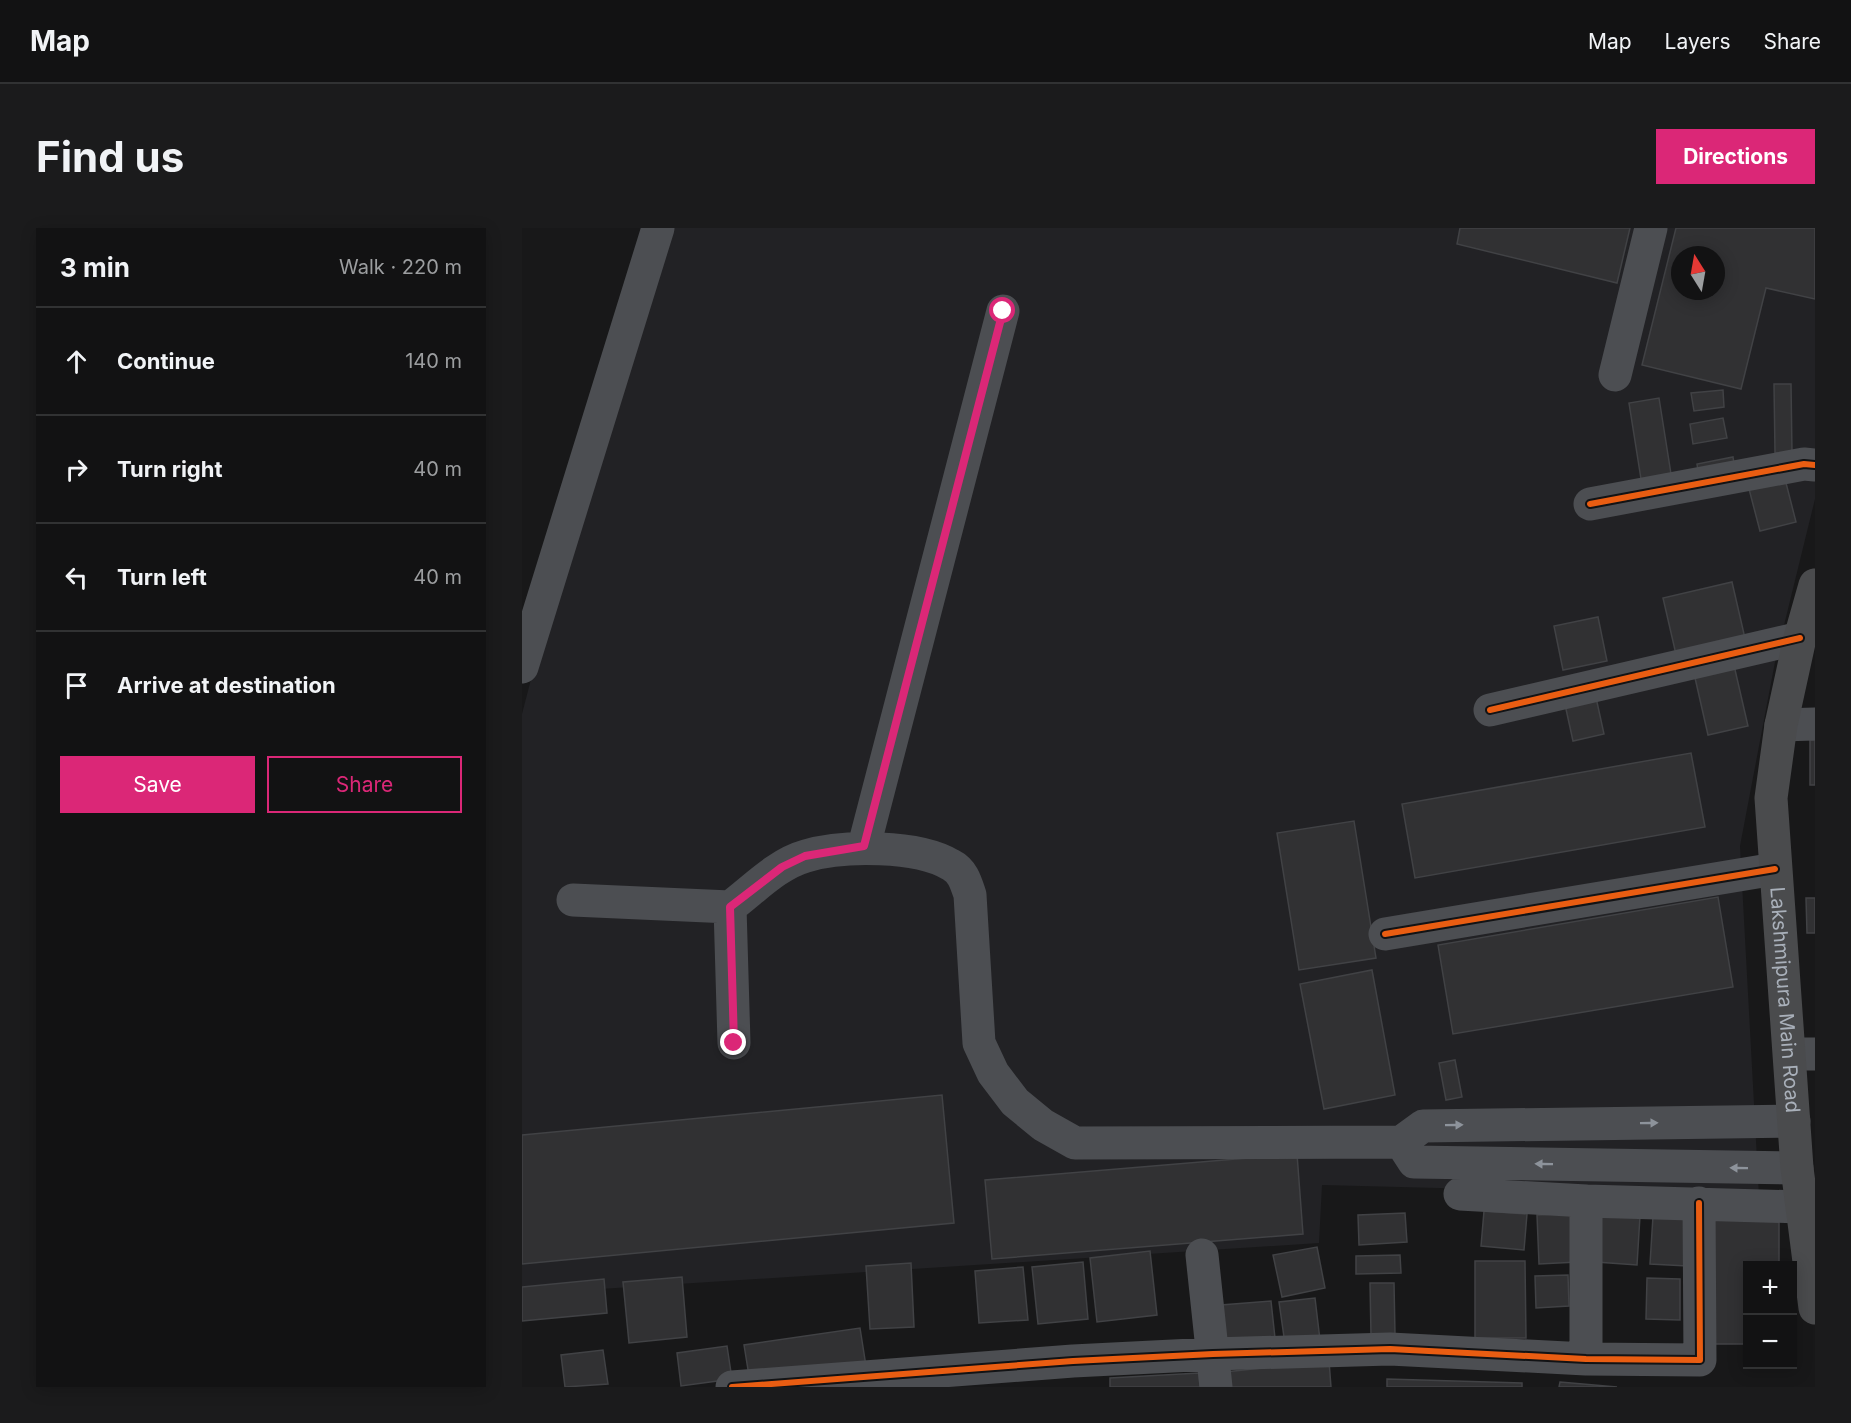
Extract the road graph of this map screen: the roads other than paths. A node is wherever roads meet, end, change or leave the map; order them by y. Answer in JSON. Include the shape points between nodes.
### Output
{"nodes":[{"id":1,"x":658,"y":228,"type":"edge"},
{"id":2,"x":1651,"y":228,"type":"edge"},
{"id":3,"x":1003,"y":311,"type":"dead end"},
{"id":4,"x":1615,"y":375,"type":"dead end"},
{"id":5,"x":1815,"y":465,"type":"edge"},
{"id":6,"x":1590,"y":504,"type":"dead end"},
{"id":7,"x":1815,"y":585,"type":"edge"},
{"id":8,"x":1807,"y":626,"type":"edge"},
{"id":9,"x":522,"y":667,"type":"edge"},
{"id":10,"x":1490,"y":710,"type":"dead end"},
{"id":11,"x":1815,"y":724,"type":"edge"},
{"id":12,"x":1782,"y":725,"type":"junction"},
{"id":13,"x":864,"y":846,"type":"junction"},
{"id":14,"x":1775,"y":869,"type":"junction"},
{"id":15,"x":573,"y":900,"type":"dead end"},
{"id":16,"x":730,"y":907,"type":"junction"},
{"id":17,"x":1385,"y":934,"type":"dead end"},
{"id":18,"x":734,"y":1043,"type":"dead end"},
{"id":19,"x":1802,"y":1054,"type":"edge"},
{"id":20,"x":1794,"y":1120,"type":"junction"},
{"id":21,"x":1401,"y":1142,"type":"junction"},
{"id":22,"x":1797,"y":1168,"type":"junction"},
{"id":23,"x":1460,"y":1194,"type":"dead end"},
{"id":24,"x":1586,"y":1201,"type":"junction"},
{"id":25,"x":1699,"y":1203,"type":"junction"},
{"id":26,"x":1801,"y":1207,"type":"junction"},
{"id":27,"x":1202,"y":1255,"type":"dead end"},
{"id":28,"x":1814,"y":1293,"type":"edge"},
{"id":29,"x":1213,"y":1354,"type":"junction"},
{"id":30,"x":1586,"y":1359,"type":"junction"},
{"id":31,"x":732,"y":1387,"type":"edge"},
{"id":32,"x":1216,"y":1387,"type":"edge"}],
"edges":[{"from":1,"to":9,"type":"street"},
{"from":2,"to":4,"type":"street"},
{"from":3,"to":13,"type":"street"},
{"from":5,"to":6,"type":"street"},
{"from":7,"to":8,"type":"main road","name":"Lakshmipura Main Road"},
{"from":8,"to":10,"type":"street"},
{"from":8,"to":12,"type":"main road","name":"Lakshmipura Main Road"},
{"from":11,"to":12,"type":"street"},
{"from":12,"to":14,"type":"main road","name":"Lakshmipura Main Road","via":[[1771,798]]},
{"from":13,"to":16,"type":"street","via":[[805,856],[782,867]]},
{"from":13,"to":21,"type":"street","via":[[914,853],[952,865],[965,878],[970,895],[979,1043],[993,1073],[1014,1102],[1043,1125],[1076,1143]]},
{"from":14,"to":17,"type":"street"},
{"from":14,"to":19,"type":"main road","name":"Lakshmipura Main Road"},
{"from":15,"to":16,"type":"street"},
{"from":16,"to":18,"type":"street"},
{"from":19,"to":20,"type":"main road","name":"Lakshmipura Main Road"},
{"from":21,"to":20,"type":"street","one_way":true,"via":[[1423,1126]]},
{"from":20,"to":22,"type":"main road","name":"Lakshmipura Main Road"},
{"from":22,"to":21,"type":"street","one_way":true,"via":[[1414,1162]]},
{"from":22,"to":26,"type":"main road","name":"Lakshmipura Main Road"},
{"from":23,"to":24,"type":"street"},
{"from":24,"to":25,"type":"street"},
{"from":24,"to":30,"type":"street"},
{"from":25,"to":26,"type":"street"},
{"from":25,"to":30,"type":"street","via":[[1700,1360]]},
{"from":26,"to":28,"type":"main road","name":"Lakshmipura Main Road"},
{"from":27,"to":29,"type":"street"},
{"from":29,"to":30,"type":"street","via":[[1390,1349]]},
{"from":29,"to":31,"type":"street"},
{"from":29,"to":32,"type":"street"}]}
